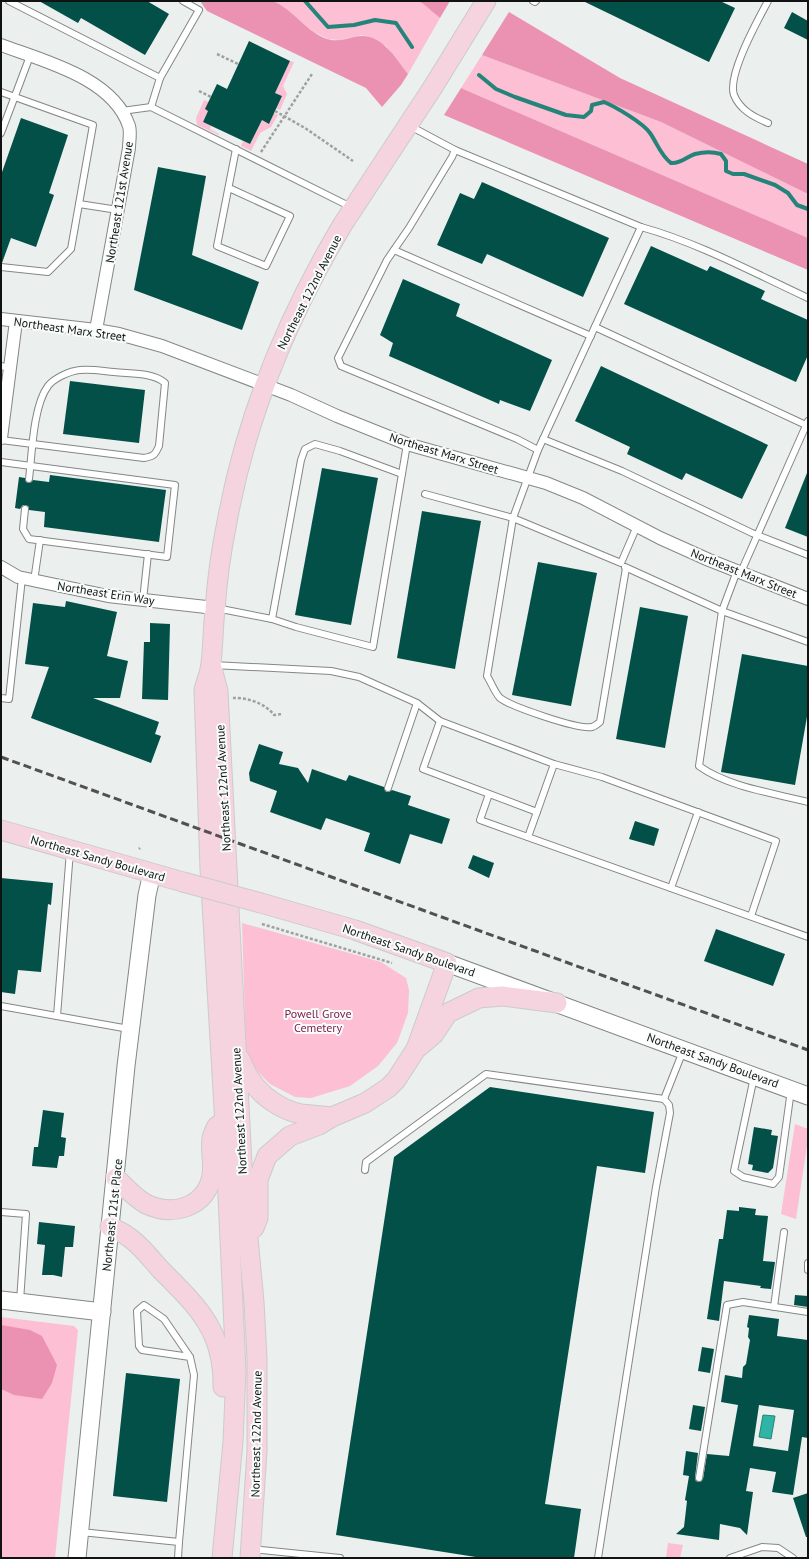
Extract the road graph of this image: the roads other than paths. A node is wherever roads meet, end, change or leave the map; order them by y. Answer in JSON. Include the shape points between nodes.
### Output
{"nodes":[{"id":1,"x":9,"y":1,"type":"edge"},
{"id":2,"x":183,"y":1,"type":"edge"},
{"id":3,"x":486,"y":1,"type":"edge"},
{"id":4,"x":533,"y":1,"type":"edge"},
{"id":5,"x":536,"y":1,"type":"edge"},
{"id":6,"x":768,"y":1,"type":"edge"},
{"id":7,"x":1,"y":45,"type":"edge"},
{"id":8,"x":30,"y":56,"type":"junction"},
{"id":9,"x":160,"y":78,"type":"junction"},
{"id":10,"x":1,"y":92,"type":"edge"},
{"id":11,"x":15,"y":97,"type":"junction"},
{"id":12,"x":151,"y":107,"type":"junction"},
{"id":13,"x":122,"y":111,"type":"junction"},
{"id":14,"x":768,"y":123,"type":"dead end"},
{"id":15,"x":408,"y":125,"type":"junction"},
{"id":16,"x":1,"y":132,"type":"edge"},
{"id":17,"x":236,"y":150,"type":"junction"},
{"id":18,"x":455,"y":150,"type":"junction"},
{"id":19,"x":229,"y":188,"type":"junction"},
{"id":20,"x":79,"y":204,"type":"junction"},
{"id":21,"x":354,"y":208,"type":"junction"},
{"id":22,"x":118,"y":210,"type":"junction"},
{"id":23,"x":641,"y":227,"type":"junction"},
{"id":24,"x":394,"y":250,"type":"junction"},
{"id":25,"x":1,"y":267,"type":"edge"},
{"id":26,"x":808,"y":298,"type":"edge"},
{"id":27,"x":1,"y":319,"type":"edge"},
{"id":28,"x":16,"y":321,"type":"junction"},
{"id":29,"x":595,"y":327,"type":"junction"},
{"id":30,"x":96,"y":330,"type":"junction"},
{"id":31,"x":591,"y":336,"type":"junction"},
{"id":32,"x":5,"y":367,"type":"edge"},
{"id":33,"x":265,"y":386,"type":"junction"},
{"id":34,"x":807,"y":424,"type":"edge"},
{"id":35,"x":1,"y":439,"type":"edge"},
{"id":36,"x":543,"y":439,"type":"junction"},
{"id":37,"x":33,"y":444,"type":"junction"},
{"id":38,"x":407,"y":444,"type":"junction"},
{"id":39,"x":538,"y":450,"type":"junction"},
{"id":40,"x":1,"y":462,"type":"edge"},
{"id":41,"x":30,"y":467,"type":"junction"},
{"id":42,"x":402,"y":474,"type":"junction"},
{"id":43,"x":528,"y":478,"type":"junction"},
{"id":44,"x":29,"y":479,"type":"dead end"},
{"id":45,"x":425,"y":494,"type":"dead end"},
{"id":46,"x":25,"y":509,"type":"dead end"},
{"id":47,"x":514,"y":518,"type":"junction"},
{"id":48,"x":637,"y":526,"type":"junction"},
{"id":49,"x":758,"y":536,"type":"junction"},
{"id":50,"x":40,"y":540,"type":"junction"},
{"id":51,"x":148,"y":554,"type":"junction"},
{"id":52,"x":808,"y":555,"type":"edge"},
{"id":53,"x":621,"y":563,"type":"junction"},
{"id":54,"x":1,"y":567,"type":"edge"},
{"id":55,"x":626,"y":568,"type":"junction"},
{"id":56,"x":739,"y":572,"type":"junction"},
{"id":57,"x":28,"y":580,"type":"junction"},
{"id":58,"x":808,"y":598,"type":"edge"},
{"id":59,"x":143,"y":601,"type":"junction"},
{"id":60,"x":215,"y":608,"type":"junction"},
{"id":61,"x":722,"y":610,"type":"junction"},
{"id":62,"x":272,"y":619,"type":"junction"},
{"id":63,"x":808,"y":642,"type":"edge"},
{"id":64,"x":211,"y":665,"type":"junction"},
{"id":65,"x":1,"y":698,"type":"edge"},
{"id":66,"x":417,"y":702,"type":"junction"},
{"id":67,"x":440,"y":721,"type":"junction"},
{"id":68,"x":554,"y":764,"type":"junction"},
{"id":69,"x":388,"y":788,"type":"dead end"},
{"id":70,"x":489,"y":794,"type":"junction"},
{"id":71,"x":808,"y":802,"type":"edge"},
{"id":72,"x":537,"y":812,"type":"junction"},
{"id":73,"x":698,"y":812,"type":"junction"},
{"id":74,"x":1,"y":830,"type":"edge"},
{"id":75,"x":528,"y":837,"type":"junction"},
{"id":76,"x":70,"y":850,"type":"junction"},
{"id":77,"x":152,"y":873,"type":"junction"},
{"id":78,"x":671,"y":888,"type":"junction"},
{"id":79,"x":750,"y":916,"type":"junction"},
{"id":80,"x":808,"y":937,"type":"edge"},
{"id":81,"x":447,"y":963,"type":"junction"},
{"id":82,"x":557,"y":1003,"type":"junction"},
{"id":83,"x":1,"y":1006,"type":"edge"},
{"id":84,"x":57,"y":1016,"type":"junction"},
{"id":85,"x":131,"y":1029,"type":"junction"},
{"id":86,"x":416,"y":1049,"type":"junction"},
{"id":87,"x":684,"y":1049,"type":"junction"},
{"id":88,"x":237,"y":1051,"type":"junction"},
{"id":89,"x":754,"y":1076,"type":"junction"},
{"id":90,"x":791,"y":1090,"type":"junction"},
{"id":91,"x":808,"y":1096,"type":"edge"},
{"id":92,"x":664,"y":1099,"type":"junction"},
{"id":93,"x":224,"y":1108,"type":"junction"},
{"id":94,"x":332,"y":1118,"type":"junction"},
{"id":95,"x":365,"y":1170,"type":"dead end"},
{"id":96,"x":116,"y":1178,"type":"junction"},
{"id":97,"x":1,"y":1212,"type":"edge"},
{"id":98,"x":110,"y":1227,"type":"junction"},
{"id":99,"x":784,"y":1232,"type":"dead end"},
{"id":100,"x":248,"y":1247,"type":"junction"},
{"id":101,"x":808,"y":1263,"type":"edge"},
{"id":102,"x":808,"y":1270,"type":"edge"},
{"id":103,"x":1,"y":1300,"type":"edge"},
{"id":104,"x":20,"y":1303,"type":"junction"},
{"id":105,"x":774,"y":1306,"type":"junction"},
{"id":106,"x":102,"y":1312,"type":"junction"},
{"id":107,"x":808,"y":1312,"type":"edge"},
{"id":108,"x":190,"y":1357,"type":"junction"},
{"id":109,"x":699,"y":1478,"type":"dead end"},
{"id":110,"x":230,"y":1493,"type":"junction"},
{"id":111,"x":79,"y":1532,"type":"junction"},
{"id":112,"x":179,"y":1542,"type":"junction"},
{"id":113,"x":251,"y":1554,"type":"edge"},
{"id":114,"x":77,"y":1558,"type":"edge"},
{"id":115,"x":178,"y":1558,"type":"edge"},
{"id":116,"x":222,"y":1558,"type":"edge"},
{"id":117,"x":340,"y":1558,"type":"edge"},
{"id":118,"x":598,"y":1558,"type":"edge"},
{"id":119,"x":730,"y":1558,"type":"edge"},
{"id":120,"x":792,"y":1558,"type":"edge"}],
"edges":[{"from":1,"to":9,"type":"lane"},
{"from":2,"to":9,"type":"lane","via":[[199,10]]},
{"from":3,"to":15,"type":"main road","name":"Northeast 122nd Avenue"},
{"from":4,"to":5,"type":"lane"},
{"from":6,"to":14,"type":"lane","via":[[739,61],[734,93],[748,114]]},
{"from":7,"to":8,"type":"street","name":"Northeast 121st Avenue"},
{"from":8,"to":11,"type":"lane"},
{"from":8,"to":13,"type":"street","name":"Northeast 121st Avenue","via":[[92,82]]},
{"from":9,"to":12,"type":"lane"},
{"from":10,"to":11,"type":"lane"},
{"from":11,"to":16,"type":"lane"},
{"from":11,"to":20,"type":"lane","via":[[93,125]]},
{"from":12,"to":13,"type":"lane"},
{"from":12,"to":17,"type":"lane"},
{"from":13,"to":22,"type":"street","name":"Northeast 121st Avenue","via":[[130,128]]},
{"from":15,"to":18,"type":"lane"},
{"from":15,"to":21,"type":"main road","name":"Northeast 122nd Avenue"},
{"from":17,"to":19,"type":"lane"},
{"from":17,"to":21,"type":"lane"},
{"from":18,"to":23,"type":"lane"},
{"from":18,"to":24,"type":"lane","via":[[436,185]]},
{"from":19,"to":19,"type":"lane","via":[[217,246],[266,266],[290,216]]},
{"from":20,"to":22,"type":"lane"},
{"from":20,"to":25,"type":"lane","via":[[71,249],[48,272]]},
{"from":21,"to":33,"type":"main road","name":"Northeast 122nd Avenue","via":[[330,246],[294,315]]},
{"from":22,"to":30,"type":"street","name":"Northeast 121st Avenue"},
{"from":23,"to":26,"type":"lane","via":[[709,252]]},
{"from":23,"to":29,"type":"lane"},
{"from":24,"to":31,"type":"lane"},
{"from":24,"to":39,"type":"lane","via":[[341,350],[338,358],[341,366]]},
{"from":27,"to":28,"type":"street","name":"Northeast Marx Street"},
{"from":28,"to":30,"type":"street","name":"Northeast Marx Street"},
{"from":28,"to":32,"type":"street"},
{"from":29,"to":31,"type":"lane"},
{"from":29,"to":34,"type":"lane"},
{"from":30,"to":33,"type":"street","name":"Northeast Marx Street","via":[[162,346]]},
{"from":31,"to":36,"type":"lane"},
{"from":32,"to":35,"type":"street"},
{"from":33,"to":38,"type":"street","name":"Northeast Marx Street"},
{"from":33,"to":60,"type":"main road","name":"Northeast 122nd Avenue","via":[[248,436],[231,500]]},
{"from":34,"to":49,"type":"lane"},
{"from":35,"to":37,"type":"lane"},
{"from":36,"to":39,"type":"lane"},
{"from":36,"to":49,"type":"lane","via":[[622,471]]},
{"from":37,"to":37,"type":"lane","via":[[144,458],[155,454],[159,446],[164,383],[145,375],[82,370],[61,376],[49,384],[41,400]]},
{"from":37,"to":41,"type":"lane"},
{"from":38,"to":42,"type":"lane"},
{"from":38,"to":43,"type":"street","name":"Northeast Marx Street"},
{"from":39,"to":43,"type":"lane"},
{"from":40,"to":41,"type":"lane"},
{"from":41,"to":44,"type":"lane"},
{"from":41,"to":51,"type":"lane","via":[[175,485],[167,557]]},
{"from":42,"to":62,"type":"lane","via":[[315,444],[305,449]]},
{"from":42,"to":62,"type":"lane","via":[[373,647]]},
{"from":43,"to":47,"type":"lane"},
{"from":43,"to":48,"type":"street","name":"Northeast Marx Street","via":[[583,498]]},
{"from":45,"to":47,"type":"lane"},
{"from":46,"to":50,"type":"lane","via":[[23,529],[29,539]]},
{"from":47,"to":53,"type":"lane"},
{"from":47,"to":55,"type":"lane","via":[[487,676],[500,697],[521,708],[584,727],[591,728],[600,722]]},
{"from":48,"to":53,"type":"lane"},
{"from":48,"to":56,"type":"street","name":"Northeast Marx Street"},
{"from":49,"to":52,"type":"lane"},
{"from":49,"to":56,"type":"lane"},
{"from":50,"to":51,"type":"lane"},
{"from":50,"to":57,"type":"lane"},
{"from":51,"to":59,"type":"lane"},
{"from":53,"to":55,"type":"lane"},
{"from":54,"to":57,"type":"street","name":"Northeast Erin Way","via":[[18,578]]},
{"from":55,"to":61,"type":"lane"},
{"from":56,"to":58,"type":"street","name":"Northeast Marx Street"},
{"from":56,"to":61,"type":"lane"},
{"from":57,"to":59,"type":"street","name":"Northeast Erin Way"},
{"from":57,"to":65,"type":"lane","via":[[9,699]]},
{"from":59,"to":60,"type":"street","name":"Northeast Erin Way"},
{"from":60,"to":62,"type":"lane"},
{"from":60,"to":64,"type":"main road","name":"Northeast 122nd Avenue"},
{"from":61,"to":63,"type":"lane"},
{"from":61,"to":71,"type":"lane","via":[[699,766],[710,774],[734,783]]},
{"from":64,"to":66,"type":"lane","via":[[331,671],[359,678]]},
{"from":64,"to":88,"type":"main road","name":"Northeast 122nd Avenue","via":[[219,698]]},
{"from":64,"to":93,"type":"main road","name":"Northeast 122nd Avenue","via":[[204,690],[205,733]]},
{"from":66,"to":67,"type":"lane"},
{"from":66,"to":69,"type":"lane"},
{"from":67,"to":68,"type":"lane"},
{"from":67,"to":70,"type":"lane","via":[[423,769]]},
{"from":68,"to":72,"type":"lane"},
{"from":68,"to":73,"type":"lane","via":[[602,777]]},
{"from":70,"to":72,"type":"lane"},
{"from":70,"to":75,"type":"lane","via":[[480,820]]},
{"from":72,"to":75,"type":"lane"},
{"from":73,"to":78,"type":"lane"},
{"from":73,"to":79,"type":"lane","via":[[776,841]]},
{"from":74,"to":76,"type":"main road","name":"Northeast Sandy Boulevard"},
{"from":75,"to":78,"type":"lane"},
{"from":76,"to":77,"type":"main road","name":"Northeast Sandy Boulevard"},
{"from":76,"to":84,"type":"lane"},
{"from":77,"to":81,"type":"main road","name":"Northeast Sandy Boulevard","bridge":true,"via":[[356,930]]},
{"from":77,"to":85,"type":"street","name":"Northeast 121st Place","via":[[147,895]]},
{"from":78,"to":79,"type":"lane"},
{"from":79,"to":80,"type":"lane"},
{"from":81,"to":82,"type":"street","name":"Northeast Sandy Boulevard"},
{"from":81,"to":86,"type":"main road"},
{"from":82,"to":86,"type":"main road","via":[[502,996],[479,998],[448,1013],[434,1034]]},
{"from":82,"to":87,"type":"street","name":"Northeast Sandy Boulevard"},
{"from":83,"to":84,"type":"lane"},
{"from":84,"to":85,"type":"lane"},
{"from":85,"to":96,"type":"street","name":"Northeast 121st Place"},
{"from":86,"to":94,"type":"main road","via":[[407,1066],[388,1088],[365,1103]]},
{"from":87,"to":89,"type":"street","name":"Northeast Sandy Boulevard"},
{"from":87,"to":92,"type":"lane"},
{"from":88,"to":94,"type":"main road","via":[[249,1078],[271,1100],[301,1114]]},
{"from":88,"to":100,"type":"main road","name":"Northeast 122nd Avenue"},
{"from":89,"to":90,"type":"street","name":"Northeast Sandy Boulevard"},
{"from":89,"to":90,"type":"lane","via":[[734,1171],[743,1177],[773,1184],[779,1178]]},
{"from":90,"to":91,"type":"street","name":"Northeast Sandy Boulevard"},
{"from":92,"to":95,"type":"lane","via":[[486,1074],[366,1162]]},
{"from":92,"to":118,"type":"lane","via":[[669,1105],[670,1113],[656,1187]]},
{"from":93,"to":96,"type":"main road","via":[[212,1137],[211,1180],[199,1201],[174,1210],[158,1209],[145,1203]]},
{"from":93,"to":110,"type":"main road","name":"Northeast 122nd Avenue","via":[[236,1371]]},
{"from":94,"to":100,"type":"main road","via":[[290,1136],[267,1156],[258,1180],[258,1218]]},
{"from":96,"to":98,"type":"street","name":"Northeast 121st Place"},
{"from":97,"to":104,"type":"lane","via":[[26,1214]]},
{"from":98,"to":106,"type":"street","name":"Northeast 121st Place"},
{"from":98,"to":110,"type":"main road","via":[[128,1236],[195,1304],[217,1340],[222,1361],[222,1418]]},
{"from":99,"to":105,"type":"lane"},
{"from":100,"to":113,"type":"main road","name":"Northeast 122nd Avenue","via":[[256,1324],[258,1390],[258,1451]]},
{"from":101,"to":102,"type":"lane"},
{"from":103,"to":104,"type":"street"},
{"from":104,"to":106,"type":"street"},
{"from":105,"to":107,"type":"lane"},
{"from":105,"to":109,"type":"lane","via":[[743,1302],[727,1305]]},
{"from":106,"to":111,"type":"street","name":"Northeast 121st Place"},
{"from":108,"to":108,"type":"lane","via":[[164,1319],[144,1305],[137,1311],[138,1346],[142,1350]]},
{"from":108,"to":112,"type":"lane","via":[[194,1375]]},
{"from":110,"to":116,"type":"main road","name":"Northeast 122nd Avenue"},
{"from":111,"to":112,"type":"lane"},
{"from":111,"to":114,"type":"street","name":"Northeast 121st Place"},
{"from":112,"to":115,"type":"lane"},
{"from":113,"to":117,"type":"lane"},
{"from":119,"to":120,"type":"lane","via":[[762,1547],[778,1548]]}]}
